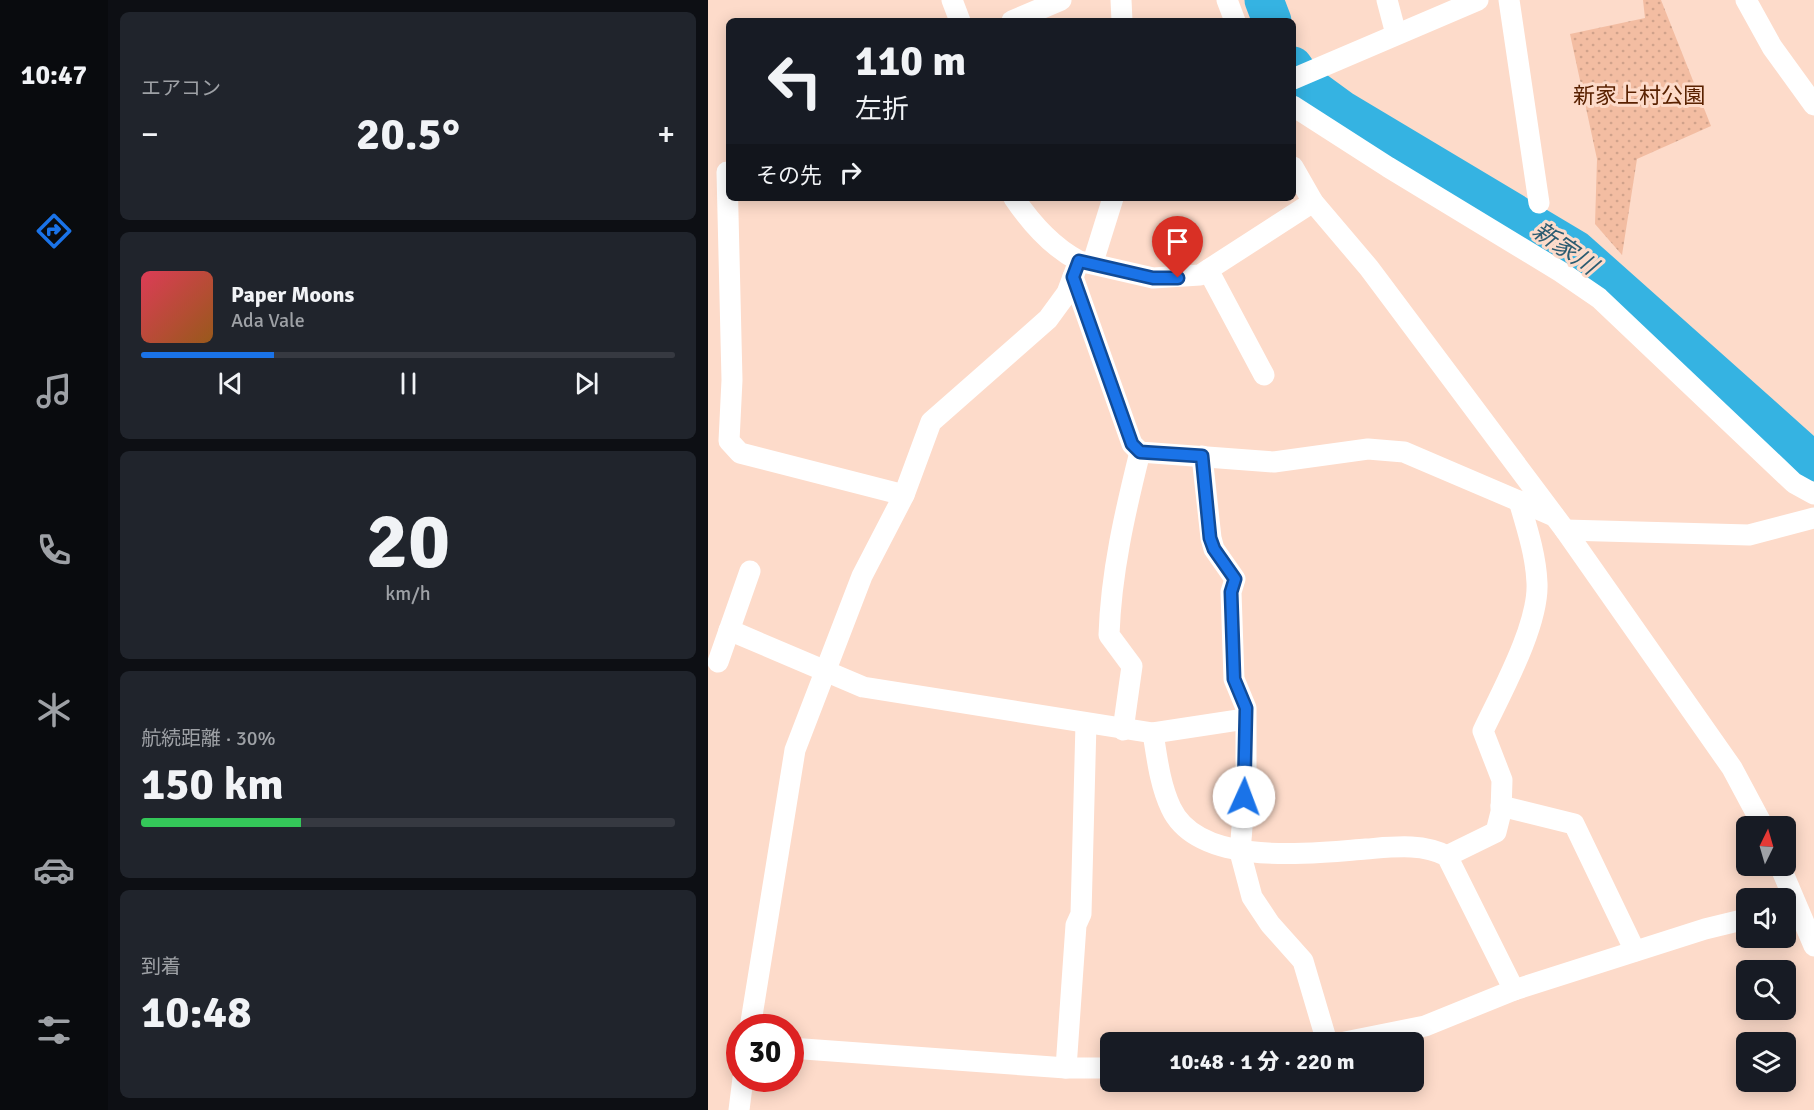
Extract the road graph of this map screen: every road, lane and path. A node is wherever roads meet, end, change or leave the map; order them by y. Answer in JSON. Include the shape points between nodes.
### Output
{"nodes":[{"id":1,"x":952,"y":0,"type":"edge"},
{"id":2,"x":1061,"y":0,"type":"edge"},
{"id":3,"x":1121,"y":0,"type":"edge"},
{"id":4,"x":1227,"y":0,"type":"edge"},
{"id":5,"x":1387,"y":0,"type":"edge"},
{"id":6,"x":1478,"y":0,"type":"edge"},
{"id":7,"x":1509,"y":0,"type":"edge"},
{"id":8,"x":1746,"y":0,"type":"edge"},
{"id":9,"x":959,"y":18,"type":"edge"},
{"id":10,"x":1019,"y":18,"type":"edge"},
{"id":11,"x":1122,"y":18,"type":"edge"},
{"id":12,"x":1234,"y":18,"type":"edge"},
{"id":13,"x":1396,"y":34,"type":"junction"},
{"id":14,"x":1296,"y":78,"type":"edge"},
{"id":15,"x":1814,"y":105,"type":"edge"},
{"id":16,"x":1296,"y":108,"type":"edge"},
{"id":17,"x":1296,"y":172,"type":"edge"},
{"id":18,"x":722,"y":174,"type":"edge"},
{"id":19,"x":1016,"y":201,"type":"edge"},
{"id":20,"x":1112,"y":201,"type":"edge"},
{"id":21,"x":1313,"y":202,"type":"junction"},
{"id":22,"x":1539,"y":203,"type":"dead end"},
{"id":23,"x":1082,"y":267,"type":"junction"},
{"id":24,"x":1208,"y":270,"type":"junction"},
{"id":25,"x":1264,"y":375,"type":"dead end"},
{"id":26,"x":1140,"y":452,"type":"junction"},
{"id":27,"x":1202,"y":456,"type":"junction"},
{"id":28,"x":1814,"y":494,"type":"edge"},
{"id":29,"x":904,"y":495,"type":"junction"},
{"id":30,"x":1520,"y":501,"type":"junction"},
{"id":31,"x":1814,"y":518,"type":"edge"},
{"id":32,"x":1560,"y":523,"type":"junction"},
{"id":33,"x":750,"y":571,"type":"dead end"},
{"id":34,"x":729,"y":630,"type":"junction"},
{"id":35,"x":718,"y":662,"type":"dead end"},
{"id":36,"x":825,"y":672,"type":"junction"},
{"id":37,"x":1245,"y":719,"type":"junction"},
{"id":38,"x":1086,"y":723,"type":"junction"},
{"id":39,"x":1123,"y":730,"type":"junction"},
{"id":40,"x":1153,"y":733,"type":"junction"},
{"id":41,"x":1501,"y":806,"type":"junction"},
{"id":42,"x":1758,"y":816,"type":"edge"},
{"id":43,"x":1240,"y":852,"type":"junction"},
{"id":44,"x":1447,"y":856,"type":"junction"},
{"id":45,"x":1796,"y":915,"type":"edge"},
{"id":46,"x":1736,"y":922,"type":"edge"},
{"id":47,"x":1814,"y":946,"type":"edge"},
{"id":48,"x":1635,"y":951,"type":"junction"},
{"id":49,"x":1514,"y":990,"type":"junction"},
{"id":50,"x":752,"y":1014,"type":"edge"},
{"id":51,"x":1324,"y":1032,"type":"edge"},
{"id":52,"x":1395,"y":1032,"type":"edge"},
{"id":53,"x":804,"y":1049,"type":"edge"},
{"id":54,"x":1066,"y":1068,"type":"junction"},
{"id":55,"x":1100,"y":1068,"type":"edge"},
{"id":56,"x":741,"y":1092,"type":"edge"},
{"id":57,"x":739,"y":1110,"type":"edge"}],
"edges":[{"from":1,"to":9,"type":"street"},
{"from":2,"to":10,"type":"street"},
{"from":3,"to":11,"type":"street"},
{"from":4,"to":12,"type":"street"},
{"from":5,"to":13,"type":"street"},
{"from":6,"to":13,"type":"street"},
{"from":7,"to":22,"type":"street"},
{"from":8,"to":15,"type":"street","via":[[1772,47]]},
{"from":13,"to":14,"type":"street"},
{"from":16,"to":28,"type":"street","via":[[1599,298],[1794,483]]},
{"from":17,"to":21,"type":"street"},
{"from":18,"to":29,"type":"street","via":[[732,380],[729,441],[740,453]]},
{"from":19,"to":23,"type":"street","via":[[1041,233]]},
{"from":20,"to":23,"type":"street"},
{"from":21,"to":24,"type":"street"},
{"from":21,"to":32,"type":"street","via":[[1369,268]]},
{"from":23,"to":24,"type":"street","via":[[1153,278],[1200,275]]},
{"from":23,"to":26,"type":"street","via":[[1132,444]]},
{"from":23,"to":29,"type":"street","via":[[1048,319],[931,423]]},
{"from":24,"to":25,"type":"street"},
{"from":26,"to":27,"type":"street"},
{"from":26,"to":39,"type":"street","via":[[1120,534],[1110,614],[1109,635],[1132,666]]},
{"from":27,"to":30,"type":"street","via":[[1274,462],[1368,448],[1404,453]]},
{"from":27,"to":37,"type":"street","via":[[1210,538],[1235,579],[1231,592],[1234,679],[1246,708]]},
{"from":29,"to":36,"type":"street","via":[[862,576]]},
{"from":30,"to":32,"type":"street"},
{"from":30,"to":41,"type":"street","via":[[1538,586],[1531,619],[1483,731],[1502,780]]},
{"from":31,"to":32,"type":"street","via":[[1749,536]]},
{"from":32,"to":42,"type":"street","via":[[1732,768]]},
{"from":33,"to":34,"type":"street"},
{"from":34,"to":35,"type":"street"},
{"from":34,"to":36,"type":"street"},
{"from":36,"to":38,"type":"street","via":[[863,687]]},
{"from":36,"to":50,"type":"street","via":[[795,750]]},
{"from":37,"to":40,"type":"street"},
{"from":37,"to":43,"type":"street","via":[[1246,779]]},
{"from":38,"to":39,"type":"street"},
{"from":38,"to":54,"type":"street","via":[[1081,914],[1076,925]]},
{"from":39,"to":40,"type":"street"},
{"from":40,"to":43,"type":"street","via":[[1162,784],[1172,810],[1186,830]]},
{"from":41,"to":44,"type":"street","via":[[1496,832]]},
{"from":41,"to":48,"type":"street","via":[[1574,824]]},
{"from":43,"to":44,"type":"street","via":[[1292,854],[1402,846]]},
{"from":43,"to":51,"type":"street","via":[[1252,897],[1303,961]]},
{"from":44,"to":49,"type":"street"},
{"from":45,"to":47,"type":"street"},
{"from":46,"to":48,"type":"street"},
{"from":48,"to":49,"type":"street"},
{"from":49,"to":52,"type":"street","via":[[1425,1026]]},
{"from":53,"to":54,"type":"street"},
{"from":54,"to":55,"type":"street"},
{"from":56,"to":57,"type":"street"}]}
